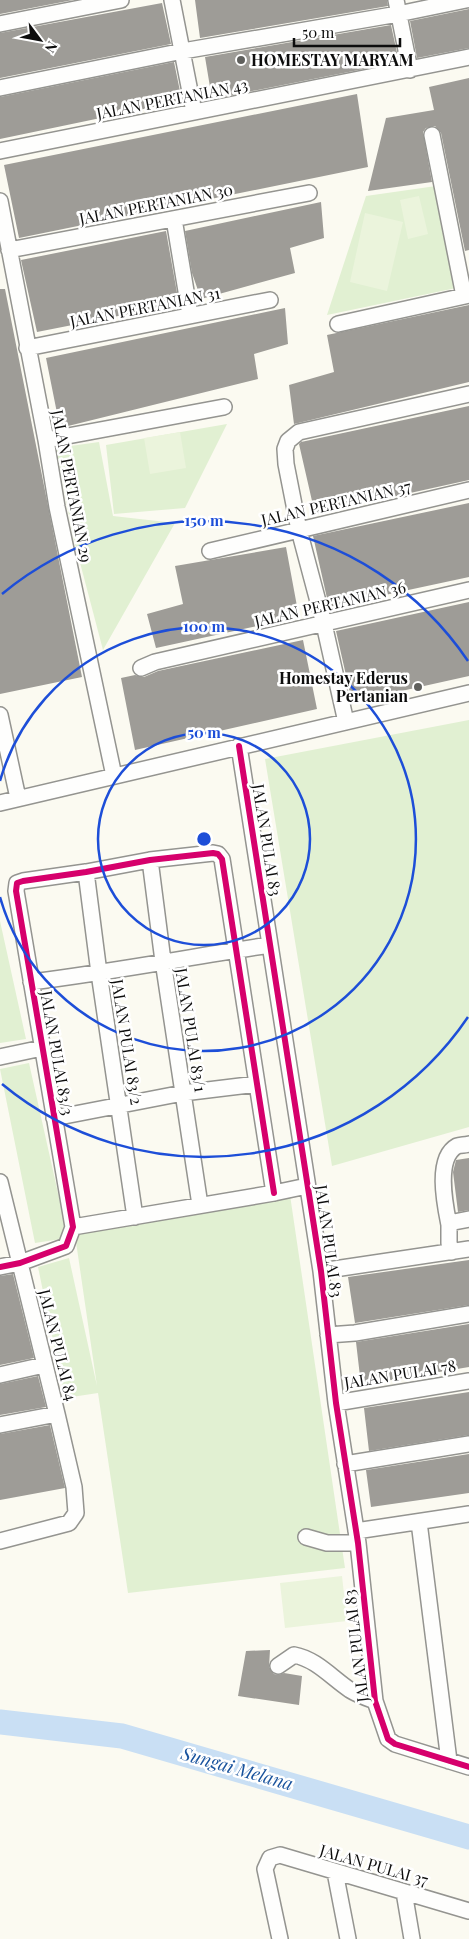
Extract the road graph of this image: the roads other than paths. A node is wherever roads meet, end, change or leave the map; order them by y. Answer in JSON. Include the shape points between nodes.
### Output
{"nodes":[{"id":1,"x":121,"y":0,"type":"edge"},
{"id":2,"x":172,"y":0,"type":"edge"},
{"id":3,"x":466,"y":0,"type":"edge"},
{"id":4,"x":397,"y":7,"type":"edge"},
{"id":5,"x":0,"y":24,"type":"edge"},
{"id":6,"x":183,"y":51,"type":"junction"},
{"id":7,"x":469,"y":57,"type":"edge"},
{"id":8,"x":410,"y":70,"type":"junction"},
{"id":9,"x":0,"y":88,"type":"edge"},
{"id":10,"x":194,"y":112,"type":"junction"},
{"id":11,"x":432,"y":135,"type":"dead end"},
{"id":12,"x":0,"y":151,"type":"edge"},
{"id":13,"x":310,"y":193,"type":"dead end"},
{"id":14,"x":0,"y":201,"type":"edge"},
{"id":15,"x":174,"y":218,"type":"junction"},
{"id":16,"x":9,"y":250,"type":"junction"},
{"id":17,"x":467,"y":296,"type":"edge"},
{"id":18,"x":270,"y":300,"type":"dead end"},
{"id":19,"x":190,"y":315,"type":"junction"},
{"id":20,"x":338,"y":324,"type":"dead end"},
{"id":21,"x":27,"y":348,"type":"junction"},
{"id":22,"x":469,"y":394,"type":"edge"},
{"id":23,"x":224,"y":407,"type":"dead end"},
{"id":24,"x":46,"y":440,"type":"junction"},
{"id":25,"x":469,"y":490,"type":"edge"},
{"id":26,"x":300,"y":530,"type":"junction"},
{"id":27,"x":210,"y":550,"type":"dead end"},
{"id":28,"x":469,"y":590,"type":"edge"},
{"id":29,"x":324,"y":624,"type":"junction"},
{"id":30,"x":141,"y":668,"type":"dead end"},
{"id":31,"x":469,"y":693,"type":"edge"},
{"id":32,"x":0,"y":715,"type":"edge"},
{"id":33,"x":346,"y":722,"type":"junction"},
{"id":34,"x":239,"y":746,"type":"junction"},
{"id":35,"x":114,"y":776,"type":"junction"},
{"id":36,"x":18,"y":798,"type":"junction"},
{"id":37,"x":0,"y":803,"type":"edge"},
{"id":38,"x":150,"y":860,"type":"junction"},
{"id":39,"x":86,"y":872,"type":"junction"},
{"id":40,"x":270,"y":945,"type":"junction"},
{"id":41,"x":236,"y":950,"type":"junction"},
{"id":42,"x":163,"y":962,"type":"junction"},
{"id":43,"x":99,"y":973,"type":"junction"},
{"id":44,"x":31,"y":982,"type":"junction"},
{"id":45,"x":42,"y":1048,"type":"junction"},
{"id":46,"x":0,"y":1057,"type":"edge"},
{"id":47,"x":257,"y":1084,"type":"junction"},
{"id":48,"x":183,"y":1093,"type":"junction"},
{"id":49,"x":120,"y":1106,"type":"junction"},
{"id":50,"x":54,"y":1118,"type":"junction"},
{"id":51,"x":469,"y":1144,"type":"edge"},
{"id":52,"x":307,"y":1186,"type":"junction"},
{"id":53,"x":1,"y":1188,"type":"edge"},
{"id":54,"x":274,"y":1193,"type":"junction"},
{"id":55,"x":200,"y":1205,"type":"junction"},
{"id":56,"x":135,"y":1217,"type":"junction"},
{"id":57,"x":469,"y":1219,"type":"edge"},
{"id":58,"x":449,"y":1224,"type":"junction"},
{"id":59,"x":73,"y":1227,"type":"junction"},
{"id":60,"x":469,"y":1249,"type":"edge"},
{"id":61,"x":452,"y":1252,"type":"junction"},
{"id":62,"x":20,"y":1263,"type":"junction"},
{"id":63,"x":0,"y":1268,"type":"edge"},
{"id":64,"x":320,"y":1271,"type":"junction"},
{"id":65,"x":469,"y":1314,"type":"edge"},
{"id":66,"x":328,"y":1335,"type":"junction"},
{"id":67,"x":44,"y":1365,"type":"junction"},
{"id":68,"x":0,"y":1375,"type":"edge"},
{"id":69,"x":469,"y":1381,"type":"edge"},
{"id":70,"x":336,"y":1403,"type":"junction"},
{"id":71,"x":57,"y":1414,"type":"junction"},
{"id":72,"x":0,"y":1425,"type":"edge"},
{"id":73,"x":469,"y":1444,"type":"edge"},
{"id":74,"x":345,"y":1464,"type":"junction"},
{"id":75,"x":469,"y":1514,"type":"edge"},
{"id":76,"x":419,"y":1522,"type":"junction"},
{"id":77,"x":306,"y":1536,"type":"dead end"},
{"id":78,"x":357,"y":1537,"type":"junction"},
{"id":79,"x":0,"y":1540,"type":"edge"},
{"id":80,"x":278,"y":1666,"type":"dead end"},
{"id":81,"x":375,"y":1701,"type":"junction"},
{"id":82,"x":449,"y":1761,"type":"junction"},
{"id":83,"x":469,"y":1766,"type":"edge"},
{"id":84,"x":335,"y":1872,"type":"junction"},
{"id":85,"x":404,"y":1892,"type":"junction"},
{"id":86,"x":469,"y":1911,"type":"edge"},
{"id":87,"x":280,"y":1939,"type":"edge"},
{"id":88,"x":348,"y":1939,"type":"edge"},
{"id":89,"x":412,"y":1939,"type":"edge"}],
"edges":[{"from":1,"to":5,"type":"street"},
{"from":2,"to":6,"type":"street"},
{"from":3,"to":4,"type":"street"},
{"from":4,"to":6,"type":"street"},
{"from":4,"to":8,"type":"street"},
{"from":6,"to":9,"type":"street"},
{"from":6,"to":10,"type":"street"},
{"from":7,"to":8,"type":"street","name":"JALAN PERTANIAN 43"},
{"from":8,"to":10,"type":"street","name":"JALAN PERTANIAN 43"},
{"from":10,"to":12,"type":"street","name":"JALAN PERTANIAN 43"},
{"from":11,"to":17,"type":"street"},
{"from":13,"to":15,"type":"street","name":"JALAN PERTANIAN 30"},
{"from":14,"to":16,"type":"street","name":"JALAN PERTANIAN 29"},
{"from":15,"to":16,"type":"street","name":"JALAN PERTANIAN 30"},
{"from":15,"to":19,"type":"street"},
{"from":16,"to":21,"type":"street","name":"JALAN PERTANIAN 29"},
{"from":17,"to":20,"type":"street"},
{"from":18,"to":19,"type":"street","name":"JALAN PERTANIAN 31"},
{"from":19,"to":21,"type":"street","name":"JALAN PERTANIAN 31"},
{"from":21,"to":24,"type":"street","name":"JALAN PERTANIAN 29"},
{"from":22,"to":26,"type":"street","via":[[299,432],[288,441],[285,449]]},
{"from":23,"to":24,"type":"street"},
{"from":24,"to":35,"type":"street","name":"JALAN PERTANIAN 29","via":[[57,508]]},
{"from":25,"to":26,"type":"street","name":"JALAN PERTANIAN 37"},
{"from":26,"to":27,"type":"street","name":"JALAN PERTANIAN 37"},
{"from":26,"to":29,"type":"street"},
{"from":28,"to":29,"type":"street","name":"JALAN PERTANIAN 36"},
{"from":29,"to":30,"type":"street","name":"JALAN PERTANIAN 36","via":[[155,662]]},
{"from":29,"to":33,"type":"street"},
{"from":31,"to":33,"type":"street"},
{"from":32,"to":36,"type":"street"},
{"from":33,"to":34,"type":"street"},
{"from":34,"to":35,"type":"street"},
{"from":34,"to":40,"type":"street","name":"JALAN PULAI 83"},
{"from":35,"to":36,"type":"street"},
{"from":36,"to":37,"type":"street"},
{"from":38,"to":39,"type":"street"},
{"from":38,"to":41,"type":"street","via":[[218,854],[222,859]]},
{"from":38,"to":42,"type":"street","name":"JALAN PULAI 83/1"},
{"from":39,"to":43,"type":"street","name":"JALAN PULAI 83/2"},
{"from":39,"to":44,"type":"street","name":"JALAN PULAI 83/3","via":[[17,883]]},
{"from":40,"to":41,"type":"street"},
{"from":40,"to":52,"type":"street","name":"JALAN PULAI 83"},
{"from":41,"to":42,"type":"street"},
{"from":41,"to":47,"type":"street"},
{"from":42,"to":43,"type":"street"},
{"from":42,"to":48,"type":"street","name":"JALAN PULAI 83/1"},
{"from":43,"to":44,"type":"street"},
{"from":43,"to":49,"type":"street","name":"JALAN PULAI 83/2"},
{"from":44,"to":45,"type":"street","name":"JALAN PULAI 83/3"},
{"from":45,"to":46,"type":"street"},
{"from":45,"to":50,"type":"street","name":"JALAN PULAI 83/3"},
{"from":47,"to":48,"type":"street"},
{"from":47,"to":54,"type":"street"},
{"from":48,"to":49,"type":"street"},
{"from":48,"to":55,"type":"street","name":"JALAN PULAI 83/1"},
{"from":49,"to":50,"type":"street"},
{"from":49,"to":56,"type":"street","name":"JALAN PULAI 83/2"},
{"from":50,"to":59,"type":"street","name":"JALAN PULAI 83/3"},
{"from":51,"to":58,"type":"street","via":[[458,1146],[450,1153],[443,1172]]},
{"from":52,"to":54,"type":"street"},
{"from":52,"to":64,"type":"street","name":"JALAN PULAI 83"},
{"from":53,"to":62,"type":"street","name":"JALAN PULAI 84"},
{"from":54,"to":55,"type":"street"},
{"from":55,"to":56,"type":"street"},
{"from":56,"to":59,"type":"street"},
{"from":57,"to":58,"type":"street"},
{"from":58,"to":61,"type":"street"},
{"from":59,"to":62,"type":"street","via":[[66,1246]]},
{"from":60,"to":61,"type":"street"},
{"from":61,"to":64,"type":"street"},
{"from":62,"to":63,"type":"street"},
{"from":62,"to":67,"type":"street","name":"JALAN PULAI 84"},
{"from":64,"to":66,"type":"street","name":"JALAN PULAI 83"},
{"from":65,"to":66,"type":"street"},
{"from":66,"to":70,"type":"street","name":"JALAN PULAI 83"},
{"from":67,"to":68,"type":"street"},
{"from":67,"to":71,"type":"street","name":"JALAN PULAI 84"},
{"from":69,"to":70,"type":"street","name":"JALAN PULAI 78"},
{"from":70,"to":74,"type":"street","name":"JALAN PULAI 83"},
{"from":71,"to":72,"type":"street"},
{"from":71,"to":79,"type":"street","name":"JALAN PULAI 84","via":[[74,1487],[74,1518],[69,1523]]},
{"from":73,"to":74,"type":"street"},
{"from":74,"to":78,"type":"street","name":"JALAN PULAI 83"},
{"from":75,"to":76,"type":"street"},
{"from":76,"to":78,"type":"street"},
{"from":76,"to":82,"type":"street"},
{"from":77,"to":78,"type":"street","via":[[327,1543]]},
{"from":78,"to":81,"type":"street","name":"JALAN PULAI 83"},
{"from":80,"to":81,"type":"street","via":[[294,1655],[300,1656],[351,1691]]},
{"from":81,"to":82,"type":"street","name":"JALAN PULAI 83","via":[[388,1739]]},
{"from":82,"to":83,"type":"street"},
{"from":84,"to":85,"type":"street","name":"JALAN PULAI 37"},
{"from":84,"to":87,"type":"street","name":"JALAN PULAI 37","via":[[280,1855],[270,1858],[265,1869]]},
{"from":84,"to":88,"type":"street"},
{"from":85,"to":86,"type":"street","name":"JALAN PULAI 37"},
{"from":85,"to":89,"type":"street"}]}
